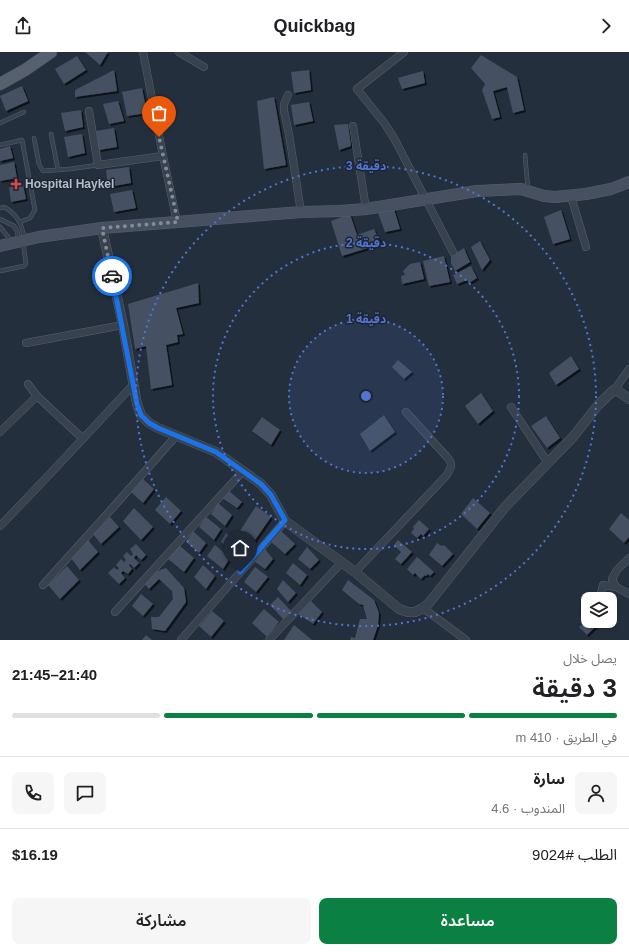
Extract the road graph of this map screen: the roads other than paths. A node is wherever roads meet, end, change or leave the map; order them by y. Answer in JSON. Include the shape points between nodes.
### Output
{"nodes":[{"id":1,"x":51,"y":52,"type":"edge"},
{"id":2,"x":143,"y":52,"type":"edge"},
{"id":3,"x":179,"y":52,"type":"edge"},
{"id":4,"x":404,"y":52,"type":"edge"},
{"id":5,"x":204,"y":67,"type":"dead end"},
{"id":6,"x":0,"y":84,"type":"edge"},
{"id":7,"x":288,"y":95,"type":"dead end"},
{"id":8,"x":89,"y":110,"type":"dead end"},
{"id":9,"x":24,"y":112,"type":"dead end"},
{"id":10,"x":0,"y":123,"type":"edge"},
{"id":11,"x":353,"y":126,"type":"dead end"},
{"id":12,"x":51,"y":134,"type":"dead end"},
{"id":13,"x":34,"y":138,"type":"dead end"},
{"id":14,"x":0,"y":145,"type":"edge"},
{"id":15,"x":525,"y":155,"type":"dead end"},
{"id":16,"x":163,"y":156,"type":"junction"},
{"id":17,"x":98,"y":166,"type":"junction"},
{"id":18,"x":58,"y":170,"type":"junction"},
{"id":19,"x":629,"y":182,"type":"edge"},
{"id":20,"x":528,"y":191,"type":"junction"},
{"id":21,"x":572,"y":196,"type":"junction"},
{"id":22,"x":426,"y":198,"type":"junction"},
{"id":23,"x":0,"y":208,"type":"edge"},
{"id":24,"x":366,"y":209,"type":"junction"},
{"id":25,"x":301,"y":212,"type":"junction"},
{"id":26,"x":0,"y":219,"type":"edge"},
{"id":27,"x":20,"y":222,"type":"junction"},
{"id":28,"x":178,"y":222,"type":"junction"},
{"id":29,"x":0,"y":227,"type":"edge"},
{"id":30,"x":102,"y":228,"type":"junction"},
{"id":31,"x":20,"y":241,"type":"junction"},
{"id":32,"x":0,"y":246,"type":"edge"},
{"id":33,"x":586,"y":247,"type":"dead end"},
{"id":34,"x":453,"y":252,"type":"dead end"},
{"id":35,"x":0,"y":271,"type":"edge"},
{"id":36,"x":123,"y":325,"type":"junction"},
{"id":37,"x":26,"y":343,"type":"dead end"},
{"id":38,"x":629,"y":369,"type":"edge"},
{"id":39,"x":28,"y":384,"type":"dead end"},
{"id":40,"x":133,"y":385,"type":"junction"},
{"id":41,"x":615,"y":389,"type":"junction"},
{"id":42,"x":37,"y":396,"type":"junction"},
{"id":43,"x":629,"y":399,"type":"edge"},
{"id":44,"x":511,"y":407,"type":"dead end"},
{"id":45,"x":406,"y":412,"type":"dead end"},
{"id":46,"x":0,"y":432,"type":"edge"},
{"id":47,"x":176,"y":436,"type":"junction"},
{"id":48,"x":82,"y":438,"type":"junction"},
{"id":49,"x":548,"y":463,"type":"junction"},
{"id":50,"x":243,"y":471,"type":"junction"},
{"id":51,"x":285,"y":520,"type":"junction"},
{"id":52,"x":0,"y":526,"type":"edge"},
{"id":53,"x":629,"y":558,"type":"edge"},
{"id":54,"x":342,"y":562,"type":"junction"},
{"id":55,"x":355,"y":572,"type":"junction"},
{"id":56,"x":43,"y":585,"type":"dead end"},
{"id":57,"x":616,"y":587,"type":"junction"},
{"id":58,"x":601,"y":592,"type":"edge"},
{"id":59,"x":629,"y":594,"type":"edge"},
{"id":60,"x":423,"y":608,"type":"junction"},
{"id":61,"x":115,"y":612,"type":"dead end"},
{"id":62,"x":181,"y":640,"type":"edge"},
{"id":63,"x":269,"y":640,"type":"edge"},
{"id":64,"x":466,"y":640,"type":"edge"}],
"edges":[{"from":1,"to":6,"type":"main road"},
{"from":2,"to":16,"type":"street"},
{"from":3,"to":5,"type":"street"},
{"from":4,"to":22,"type":"street","via":[[357,89],[394,138]]},
{"from":7,"to":25,"type":"street","via":[[284,111]]},
{"from":8,"to":17,"type":"street"},
{"from":9,"to":10,"type":"lane"},
{"from":11,"to":24,"type":"street"},
{"from":12,"to":18,"type":"lane"},
{"from":13,"to":18,"type":"lane","via":[[41,169],[45,172]]},
{"from":14,"to":27,"type":"lane","via":[[22,140],[35,210],[30,218]]},
{"from":15,"to":20,"type":"lane"},
{"from":16,"to":17,"type":"street"},
{"from":16,"to":28,"type":"street"},
{"from":17,"to":18,"type":"lane"},
{"from":19,"to":21,"type":"main road","via":[[598,192]]},
{"from":20,"to":21,"type":"main road","via":[[544,196]]},
{"from":20,"to":22,"type":"main road","via":[[497,189]]},
{"from":21,"to":33,"type":"street"},
{"from":22,"to":24,"type":"main road"},
{"from":22,"to":34,"type":"street"},
{"from":23,"to":27,"type":"lane","via":[[10,210]]},
{"from":24,"to":25,"type":"main road"},
{"from":25,"to":28,"type":"main road"},
{"from":26,"to":31,"type":"lane","via":[[14,226]]},
{"from":27,"to":31,"type":"lane"},
{"from":28,"to":30,"type":"main road"},
{"from":29,"to":31,"type":"lane"},
{"from":30,"to":31,"type":"main road"},
{"from":30,"to":36,"type":"street"},
{"from":31,"to":32,"type":"main road"},
{"from":31,"to":35,"type":"lane","via":[[26,264]]},
{"from":36,"to":37,"type":"street"},
{"from":36,"to":40,"type":"street"},
{"from":38,"to":41,"type":"street"},
{"from":39,"to":42,"type":"street"},
{"from":40,"to":47,"type":"street","via":[[141,415],[149,423]]},
{"from":40,"to":48,"type":"street"},
{"from":41,"to":43,"type":"street"},
{"from":41,"to":49,"type":"street"},
{"from":42,"to":46,"type":"street"},
{"from":42,"to":48,"type":"street"},
{"from":44,"to":49,"type":"street"},
{"from":45,"to":55,"type":"street","via":[[447,457],[452,466],[446,476]]},
{"from":47,"to":50,"type":"street","via":[[216,452]]},
{"from":47,"to":56,"type":"street"},
{"from":48,"to":52,"type":"street"},
{"from":49,"to":60,"type":"street","via":[[505,507],[438,594]]},
{"from":50,"to":51,"type":"street","via":[[271,495]]},
{"from":50,"to":61,"type":"street"},
{"from":51,"to":54,"type":"street"},
{"from":51,"to":62,"type":"street"},
{"from":53,"to":57,"type":"street","via":[[613,576]]},
{"from":54,"to":55,"type":"street"},
{"from":54,"to":63,"type":"street"},
{"from":55,"to":60,"type":"street","via":[[399,609],[415,612]]},
{"from":57,"to":58,"type":"street","via":[[603,585]]},
{"from":57,"to":59,"type":"street"},
{"from":60,"to":64,"type":"street"}]}
